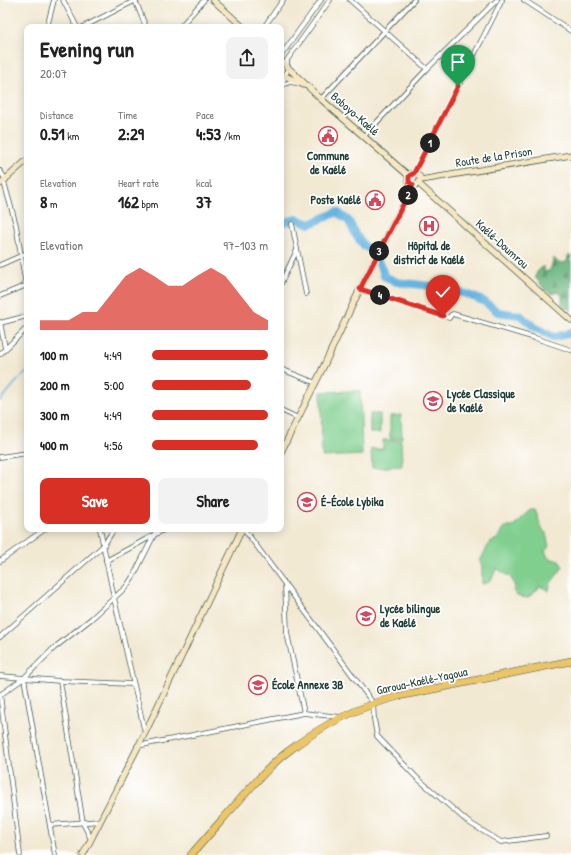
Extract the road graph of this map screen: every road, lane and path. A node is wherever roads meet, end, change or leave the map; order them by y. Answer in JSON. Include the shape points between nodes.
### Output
{"nodes":[{"id":1,"x":54,"y":0,"type":"edge"},
{"id":2,"x":63,"y":0,"type":"edge"},
{"id":3,"x":136,"y":0,"type":"edge"},
{"id":4,"x":204,"y":0,"type":"edge"},
{"id":5,"x":213,"y":0,"type":"edge"},
{"id":6,"x":283,"y":0,"type":"edge"},
{"id":7,"x":321,"y":0,"type":"edge"},
{"id":8,"x":330,"y":0,"type":"edge"},
{"id":9,"x":350,"y":0,"type":"edge"},
{"id":10,"x":414,"y":0,"type":"edge"},
{"id":11,"x":497,"y":0,"type":"edge"},
{"id":12,"x":502,"y":0,"type":"edge"},
{"id":13,"x":524,"y":0,"type":"edge"},
{"id":14,"x":48,"y":24,"type":"edge"},
{"id":15,"x":75,"y":24,"type":"edge"},
{"id":16,"x":89,"y":24,"type":"edge"},
{"id":17,"x":145,"y":24,"type":"edge"},
{"id":18,"x":183,"y":24,"type":"edge"},
{"id":19,"x":239,"y":24,"type":"edge"},
{"id":20,"x":266,"y":24,"type":"edge"},
{"id":21,"x":385,"y":31,"type":"junction"},
{"id":22,"x":571,"y":31,"type":"edge"},
{"id":23,"x":284,"y":51,"type":"edge"},
{"id":24,"x":284,"y":64,"type":"edge"},
{"id":25,"x":287,"y":68,"type":"junction"},
{"id":26,"x":427,"y":69,"type":"junction"},
{"id":27,"x":284,"y":75,"type":"edge"},
{"id":28,"x":297,"y":82,"type":"junction"},
{"id":29,"x":284,"y":85,"type":"edge"},
{"id":30,"x":307,"y":86,"type":"junction"},
{"id":31,"x":321,"y":99,"type":"junction"},
{"id":32,"x":364,"y":136,"type":"junction"},
{"id":33,"x":571,"y":155,"type":"edge"},
{"id":34,"x":24,"y":163,"type":"edge"},
{"id":35,"x":0,"y":171,"type":"edge"},
{"id":36,"x":412,"y":175,"type":"junction"},
{"id":37,"x":3,"y":182,"type":"edge"},
{"id":38,"x":417,"y":183,"type":"junction"},
{"id":39,"x":292,"y":224,"type":"dead end"},
{"id":40,"x":297,"y":250,"type":"junction"},
{"id":41,"x":22,"y":255,"type":"junction"},
{"id":42,"x":0,"y":265,"type":"edge"},
{"id":43,"x":24,"y":267,"type":"edge"},
{"id":44,"x":284,"y":277,"type":"edge"},
{"id":45,"x":24,"y":286,"type":"edge"},
{"id":46,"x":360,"y":289,"type":"junction"},
{"id":47,"x":306,"y":294,"type":"dead end"},
{"id":48,"x":0,"y":296,"type":"edge"},
{"id":49,"x":24,"y":317,"type":"edge"},
{"id":50,"x":571,"y":320,"type":"edge"},
{"id":51,"x":0,"y":323,"type":"edge"},
{"id":52,"x":24,"y":331,"type":"edge"},
{"id":53,"x":5,"y":348,"type":"junction"},
{"id":54,"x":571,"y":350,"type":"edge"},
{"id":55,"x":0,"y":354,"type":"edge"},
{"id":56,"x":284,"y":370,"type":"edge"},
{"id":57,"x":316,"y":383,"type":"junction"},
{"id":58,"x":284,"y":411,"type":"edge"},
{"id":59,"x":298,"y":418,"type":"junction"},
{"id":60,"x":284,"y":446,"type":"edge"},
{"id":61,"x":24,"y":453,"type":"edge"},
{"id":62,"x":0,"y":457,"type":"edge"},
{"id":63,"x":41,"y":532,"type":"edge"},
{"id":64,"x":101,"y":532,"type":"edge"},
{"id":65,"x":112,"y":532,"type":"edge"},
{"id":66,"x":156,"y":532,"type":"edge"},
{"id":67,"x":160,"y":532,"type":"edge"},
{"id":68,"x":242,"y":532,"type":"edge"},
{"id":69,"x":245,"y":532,"type":"edge"},
{"id":70,"x":154,"y":535,"type":"junction"},
{"id":71,"x":104,"y":545,"type":"junction"},
{"id":72,"x":0,"y":561,"type":"edge"},
{"id":73,"x":106,"y":561,"type":"junction"},
{"id":74,"x":285,"y":584,"type":"junction"},
{"id":75,"x":114,"y":598,"type":"junction"},
{"id":76,"x":0,"y":636,"type":"edge"},
{"id":77,"x":571,"y":661,"type":"edge"},
{"id":78,"x":0,"y":676,"type":"edge"},
{"id":79,"x":24,"y":678,"type":"junction"},
{"id":80,"x":60,"y":681,"type":"junction"},
{"id":81,"x":133,"y":684,"type":"junction"},
{"id":82,"x":0,"y":694,"type":"edge"},
{"id":83,"x":373,"y":703,"type":"junction"},
{"id":84,"x":304,"y":713,"type":"junction"},
{"id":85,"x":341,"y":717,"type":"junction"},
{"id":86,"x":145,"y":733,"type":"junction"},
{"id":87,"x":137,"y":746,"type":"junction"},
{"id":88,"x":100,"y":821,"type":"junction"},
{"id":89,"x":83,"y":823,"type":"junction"},
{"id":90,"x":50,"y":825,"type":"junction"},
{"id":91,"x":546,"y":836,"type":"dead end"},
{"id":92,"x":91,"y":840,"type":"junction"},
{"id":93,"x":20,"y":855,"type":"edge"},
{"id":94,"x":55,"y":855,"type":"edge"},
{"id":95,"x":83,"y":855,"type":"edge"},
{"id":96,"x":191,"y":855,"type":"edge"}],
"edges":[{"from":1,"to":14,"type":"street"},
{"from":2,"to":15,"type":"street"},
{"from":3,"to":16,"type":"street"},
{"from":3,"to":17,"type":"street"},
{"from":4,"to":18,"type":"street"},
{"from":5,"to":19,"type":"main road"},
{"from":6,"to":20,"type":"street"},
{"from":7,"to":23,"type":"street"},
{"from":8,"to":25,"type":"street","via":[[287,60]]},
{"from":9,"to":21,"type":"street"},
{"from":10,"to":21,"type":"street"},
{"from":11,"to":26,"type":"street"},
{"from":12,"to":36,"type":"street"},
{"from":13,"to":22,"type":"street"},
{"from":21,"to":26,"type":"street"},
{"from":21,"to":31,"type":"street"},
{"from":24,"to":25,"type":"main road","name":"Boboyo-Kaélé"},
{"from":25,"to":27,"type":"street"},
{"from":25,"to":30,"type":"main road","name":"Boboyo-Kaélé"},
{"from":26,"to":32,"type":"street"},
{"from":27,"to":28,"type":"main road"},
{"from":28,"to":29,"type":"street"},
{"from":28,"to":30,"type":"main road"},
{"from":30,"to":31,"type":"main road","name":"Boboyo-Kaélé"},
{"from":31,"to":32,"type":"main road","name":"Boboyo-Kaélé"},
{"from":32,"to":36,"type":"main road","name":"Boboyo-Kaélé"},
{"from":33,"to":38,"type":"main road","name":"Route de la Prison"},
{"from":34,"to":37,"type":"main road"},
{"from":35,"to":37,"type":"street"},
{"from":36,"to":38,"type":"main road","name":"Boboyo-Kaélé","via":[[419,175]]},
{"from":36,"to":38,"type":"main road","via":[[409,182]]},
{"from":37,"to":41,"type":"street","via":[[12,205]]},
{"from":38,"to":46,"type":"main road"},
{"from":38,"to":50,"type":"main road","name":"Kaélé-Doumrou"},
{"from":39,"to":40,"type":"street"},
{"from":40,"to":44,"type":"street"},
{"from":40,"to":47,"type":"street"},
{"from":41,"to":42,"type":"street"},
{"from":41,"to":43,"type":"street"},
{"from":45,"to":48,"type":"street"},
{"from":46,"to":54,"type":"street","via":[[449,318],[453,314]]},
{"from":46,"to":57,"type":"main road"},
{"from":49,"to":51,"type":"street"},
{"from":51,"to":53,"type":"street"},
{"from":52,"to":53,"type":"street"},
{"from":53,"to":55,"type":"street"},
{"from":56,"to":57,"type":"street"},
{"from":57,"to":59,"type":"main road"},
{"from":58,"to":59,"type":"street"},
{"from":59,"to":60,"type":"main road"},
{"from":61,"to":62,"type":"street"},
{"from":63,"to":72,"type":"street"},
{"from":64,"to":71,"type":"street"},
{"from":65,"to":71,"type":"street"},
{"from":66,"to":70,"type":"street"},
{"from":67,"to":70,"type":"street"},
{"from":68,"to":86,"type":"main road"},
{"from":69,"to":74,"type":"street"},
{"from":70,"to":73,"type":"street"},
{"from":70,"to":75,"type":"street","via":[[130,582]]},
{"from":71,"to":73,"type":"street"},
{"from":71,"to":76,"type":"street"},
{"from":73,"to":75,"type":"street"},
{"from":74,"to":83,"type":"street"},
{"from":74,"to":84,"type":"street","via":[[287,633]]},
{"from":75,"to":79,"type":"street","via":[[54,648]]},
{"from":75,"to":81,"type":"street"},
{"from":77,"to":83,"type":"highway","name":"Garoua-Kaélé-Yagoua"},
{"from":78,"to":79,"type":"street"},
{"from":79,"to":80,"type":"street"},
{"from":79,"to":82,"type":"street"},
{"from":79,"to":90,"type":"street"},
{"from":80,"to":81,"type":"street"},
{"from":80,"to":89,"type":"street"},
{"from":81,"to":86,"type":"street"},
{"from":82,"to":93,"type":"street"},
{"from":83,"to":85,"type":"highway","name":"Garoua-Kaélé-Yagoua"},
{"from":83,"to":91,"type":"street","via":[[377,736],[416,777],[468,822],[502,842]]},
{"from":84,"to":85,"type":"street"},
{"from":84,"to":87,"type":"street"},
{"from":85,"to":96,"type":"highway","name":"Garoua-Kaélé-Yagoua","via":[[285,753],[257,780]]},
{"from":86,"to":87,"type":"main road"},
{"from":87,"to":88,"type":"main road"},
{"from":88,"to":89,"type":"street"},
{"from":88,"to":92,"type":"main road"},
{"from":89,"to":90,"type":"street"},
{"from":89,"to":92,"type":"street"},
{"from":90,"to":94,"type":"street"},
{"from":92,"to":95,"type":"main road"}]}
